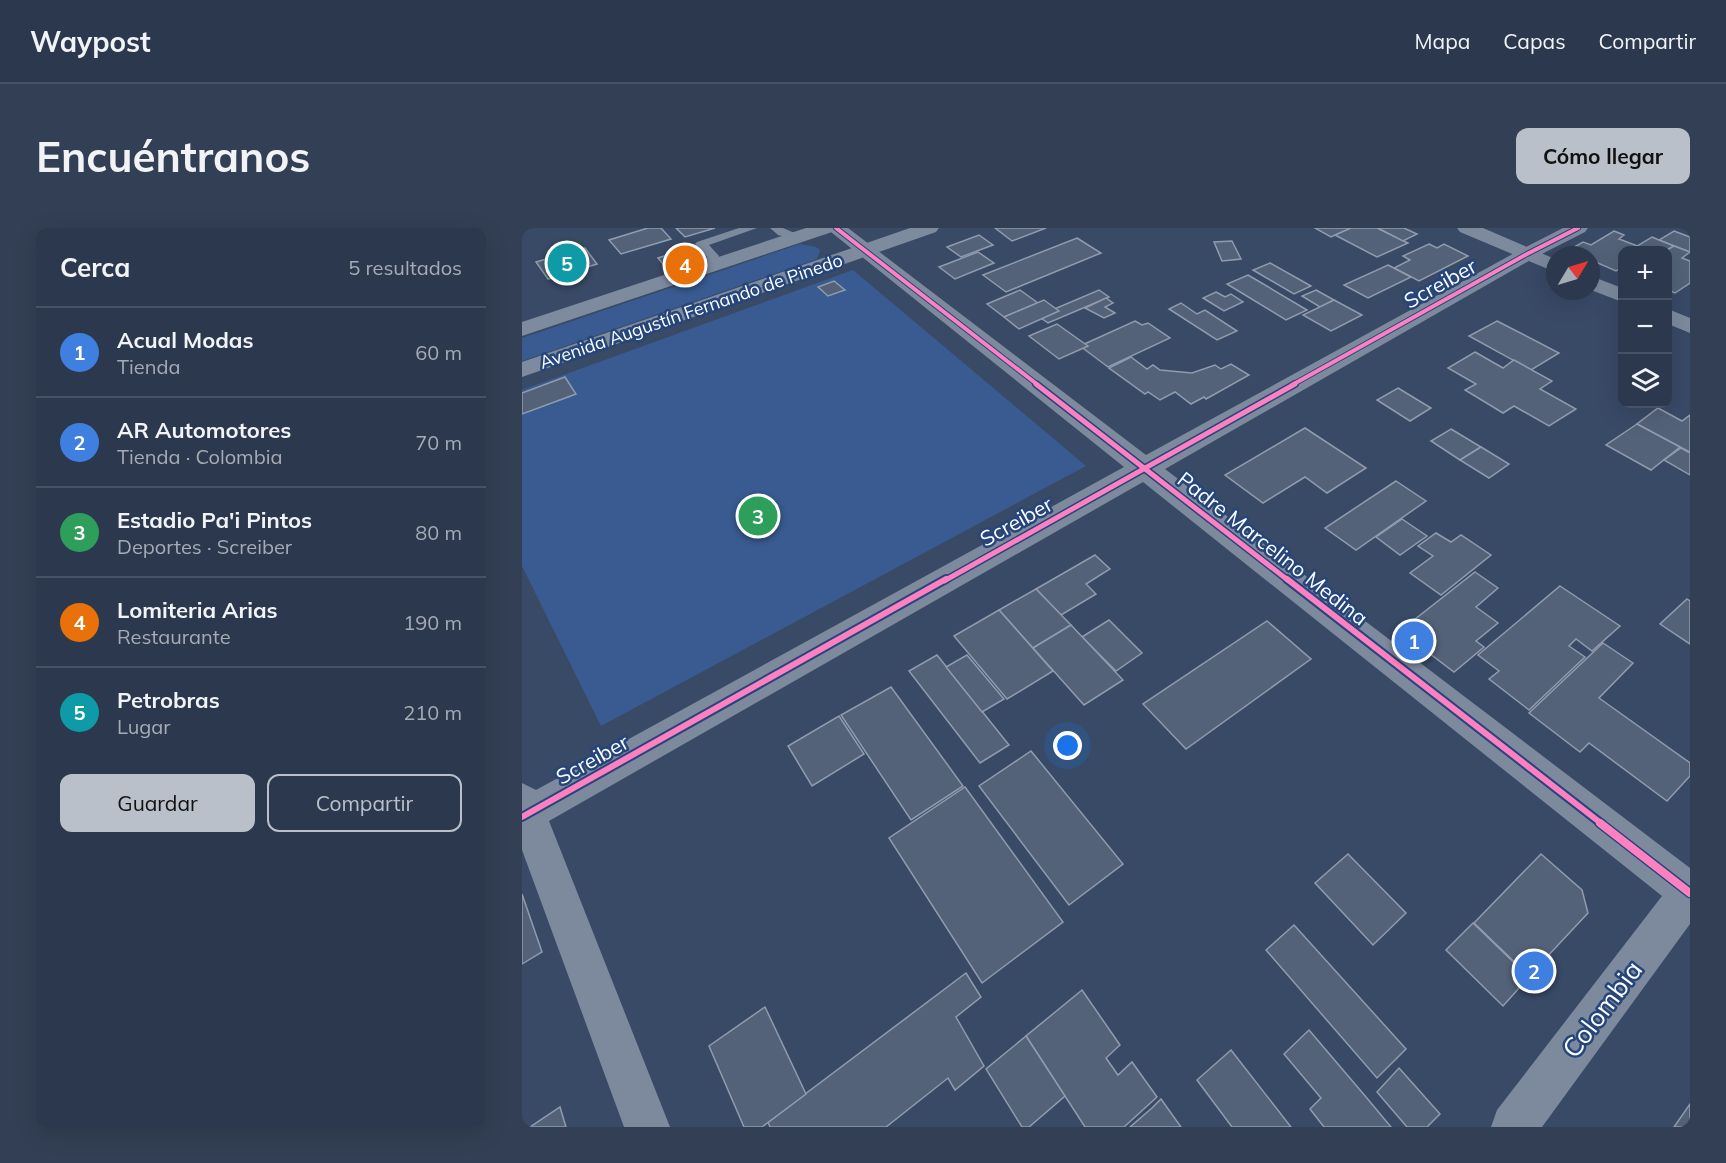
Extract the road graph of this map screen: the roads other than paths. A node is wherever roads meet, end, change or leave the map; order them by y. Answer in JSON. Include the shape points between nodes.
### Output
{"nodes":[{"id":1,"x":751,"y":228,"type":"edge"},
{"id":2,"x":776,"y":228,"type":"edge"},
{"id":3,"x":825,"y":228,"type":"edge"},
{"id":4,"x":836,"y":228,"type":"edge"},
{"id":5,"x":929,"y":228,"type":"edge"},
{"id":6,"x":1467,"y":228,"type":"edge"},
{"id":7,"x":1578,"y":228,"type":"edge"},
{"id":8,"x":798,"y":237,"type":"junction"},
{"id":9,"x":864,"y":250,"type":"junction"},
{"id":10,"x":1527,"y":254,"type":"junction"},
{"id":11,"x":1546,"y":262,"type":"edge"},
{"id":12,"x":710,"y":267,"type":"junction"},
{"id":13,"x":1600,"y":286,"type":"edge"},
{"id":14,"x":1618,"y":294,"type":"edge"},
{"id":15,"x":1672,"y":318,"type":"edge"},
{"id":16,"x":1690,"y":326,"type":"edge"},
{"id":17,"x":522,"y":329,"type":"edge"},
{"id":18,"x":522,"y":370,"type":"edge"},
{"id":19,"x":1144,"y":468,"type":"junction"},
{"id":20,"x":524,"y":810,"type":"edge"},
{"id":21,"x":1690,"y":892,"type":"edge"},
{"id":22,"x":647,"y":1127,"type":"edge"},
{"id":23,"x":1514,"y":1127,"type":"edge"}],
"edges":[{"from":1,"to":12,"type":"lane","via":[[701,244],[713,256]]},
{"from":2,"to":8,"type":"lane"},
{"from":3,"to":8,"type":"highway","name":"Avenida Augustín Fernando de Pinedo"},
{"from":4,"to":9,"type":"street","name":"Padre Marcelino Medina"},
{"from":5,"to":9,"type":"highway","name":"Avenida Augustín Fernando de Pinedo"},
{"from":6,"to":10,"type":"street"},
{"from":7,"to":10,"type":"street","name":"Screiber"},
{"from":8,"to":12,"type":"highway","name":"Avenida Augustín Fernando de Pinedo"},
{"from":9,"to":18,"type":"highway","name":"Avenida Augustín Fernando de Pinedo"},
{"from":9,"to":19,"type":"street","name":"Padre Marcelino Medina"},
{"from":10,"to":11,"type":"street"},
{"from":10,"to":19,"type":"street","name":"Screiber"},
{"from":12,"to":17,"type":"highway","name":"Avenida Augustín Fernando de Pinedo"},
{"from":13,"to":14,"type":"street"},
{"from":15,"to":16,"type":"street"},
{"from":19,"to":20,"type":"street","name":"Screiber"},
{"from":19,"to":21,"type":"street","name":"Padre Marcelino Medina"},
{"from":20,"to":22,"type":"street"},
{"from":21,"to":23,"type":"street","name":"Colombia"}]}
